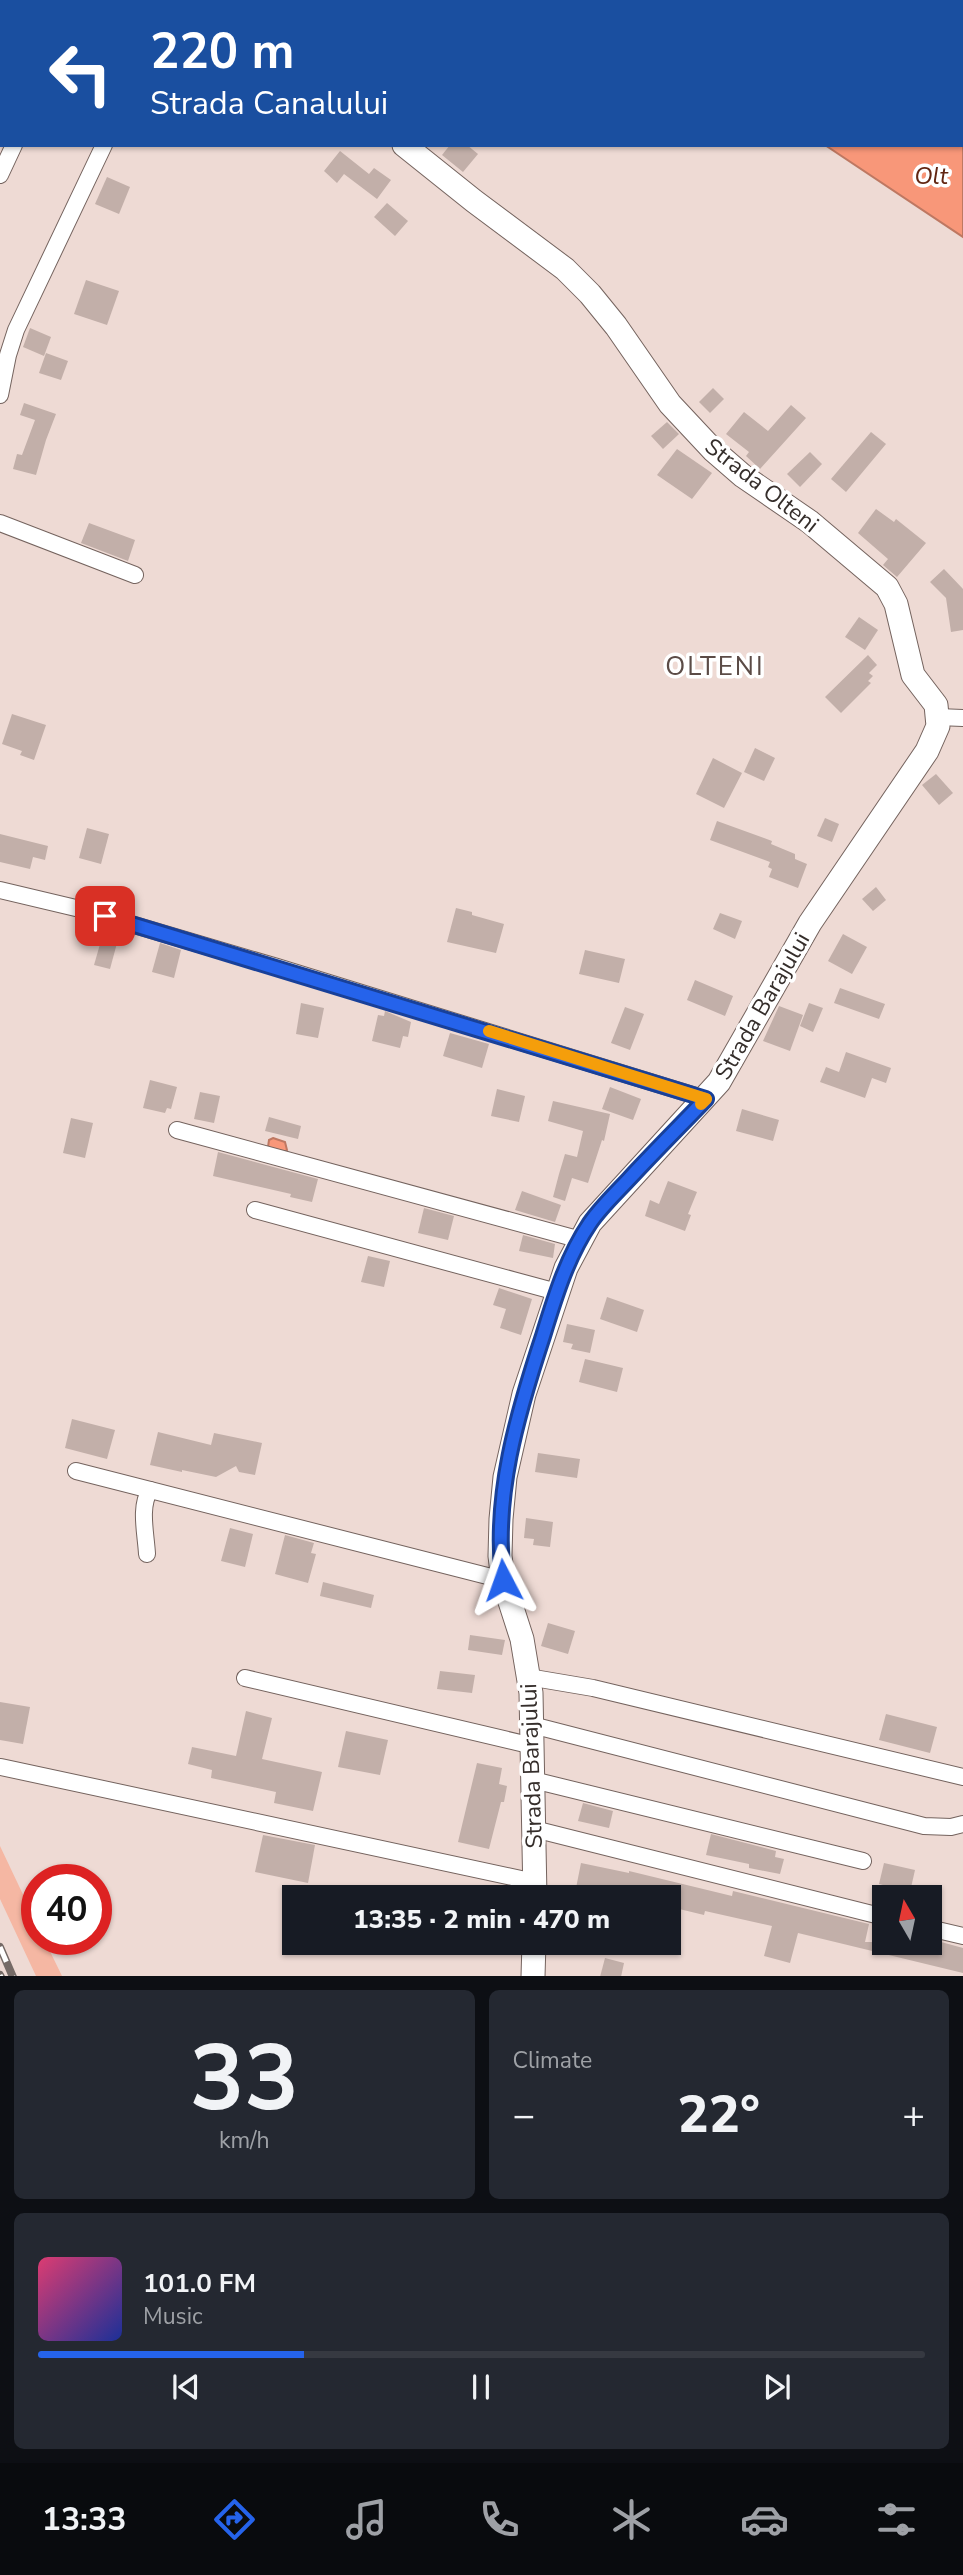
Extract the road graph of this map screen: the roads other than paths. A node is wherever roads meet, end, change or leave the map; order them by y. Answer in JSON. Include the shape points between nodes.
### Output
{"nodes":[{"id":1,"x":13,"y":147,"type":"edge"},
{"id":2,"x":103,"y":147,"type":"edge"},
{"id":3,"x":406,"y":147,"type":"edge"},
{"id":4,"x":0,"y":175,"type":"edge"},
{"id":5,"x":4,"y":354,"type":"edge"},
{"id":6,"x":0,"y":395,"type":"edge"},
{"id":7,"x":0,"y":523,"type":"edge"},
{"id":8,"x":135,"y":575,"type":"dead end"},
{"id":9,"x":938,"y":716,"type":"junction"},
{"id":10,"x":963,"y":718,"type":"edge"},
{"id":11,"x":0,"y":890,"type":"edge"},
{"id":12,"x":706,"y":1099,"type":"junction"},
{"id":13,"x":177,"y":1130,"type":"dead end"},
{"id":14,"x":255,"y":1210,"type":"dead end"},
{"id":15,"x":581,"y":1240,"type":"junction"},
{"id":16,"x":557,"y":1292,"type":"junction"},
{"id":17,"x":76,"y":1471,"type":"dead end"},
{"id":18,"x":150,"y":1490,"type":"junction"},
{"id":19,"x":147,"y":1555,"type":"dead end"},
{"id":20,"x":503,"y":1580,"type":"junction"},
{"id":21,"x":528,"y":1677,"type":"junction"},
{"id":22,"x":245,"y":1678,"type":"dead end"},
{"id":23,"x":533,"y":1736,"type":"junction"},
{"id":24,"x":1,"y":1767,"type":"edge"},
{"id":25,"x":963,"y":1777,"type":"edge"},
{"id":26,"x":533,"y":1780,"type":"junction"},
{"id":27,"x":963,"y":1824,"type":"edge"},
{"id":28,"x":534,"y":1829,"type":"junction"},
{"id":29,"x":863,"y":1861,"type":"dead end"},
{"id":30,"x":517,"y":1885,"type":"edge"},
{"id":31,"x":535,"y":1885,"type":"edge"},
{"id":32,"x":872,"y":1914,"type":"edge"},
{"id":33,"x":942,"y":1931,"type":"edge"},
{"id":34,"x":963,"y":1936,"type":"edge"},
{"id":35,"x":534,"y":1955,"type":"edge"},
{"id":36,"x":533,"y":1976,"type":"edge"}],
"edges":[{"from":1,"to":4,"type":"street"},
{"from":2,"to":5,"type":"street"},
{"from":3,"to":9,"type":"street","name":"Strada Olteni","via":[[565,269],[616,326],[670,404],[713,450],[887,587],[896,604],[913,675],[936,705]]},
{"from":5,"to":6,"type":"street"},
{"from":7,"to":8,"type":"street"},
{"from":9,"to":10,"type":"street"},
{"from":9,"to":12,"type":"street","name":"Strada Barajului","via":[[927,751],[810,923]]},
{"from":11,"to":12,"type":"street","via":[[277,967]]},
{"from":12,"to":15,"type":"street","name":"Strada Barajului","via":[[606,1204]]},
{"from":13,"to":15,"type":"street"},
{"from":14,"to":16,"type":"street"},
{"from":15,"to":16,"type":"street","name":"Strada Barajului"},
{"from":16,"to":20,"type":"street","name":"Strada Barajului","via":[[524,1394],[505,1477]]},
{"from":17,"to":18,"type":"street"},
{"from":18,"to":19,"type":"street","via":[[144,1510]]},
{"from":18,"to":20,"type":"street"},
{"from":20,"to":21,"type":"street","name":"Strada Barajului","via":[[522,1639]]},
{"from":21,"to":23,"type":"street","name":"Strada Barajului"},
{"from":21,"to":25,"type":"street","via":[[606,1691]]},
{"from":22,"to":23,"type":"street"},
{"from":23,"to":26,"type":"street","name":"Strada Barajului"},
{"from":23,"to":27,"type":"street","via":[[924,1826]]},
{"from":24,"to":30,"type":"street"},
{"from":26,"to":28,"type":"street","name":"Strada Barajului"},
{"from":26,"to":29,"type":"street"},
{"from":28,"to":31,"type":"street","name":"Strada Barajului"},
{"from":28,"to":32,"type":"street"},
{"from":33,"to":34,"type":"street"},
{"from":35,"to":36,"type":"street"}]}
